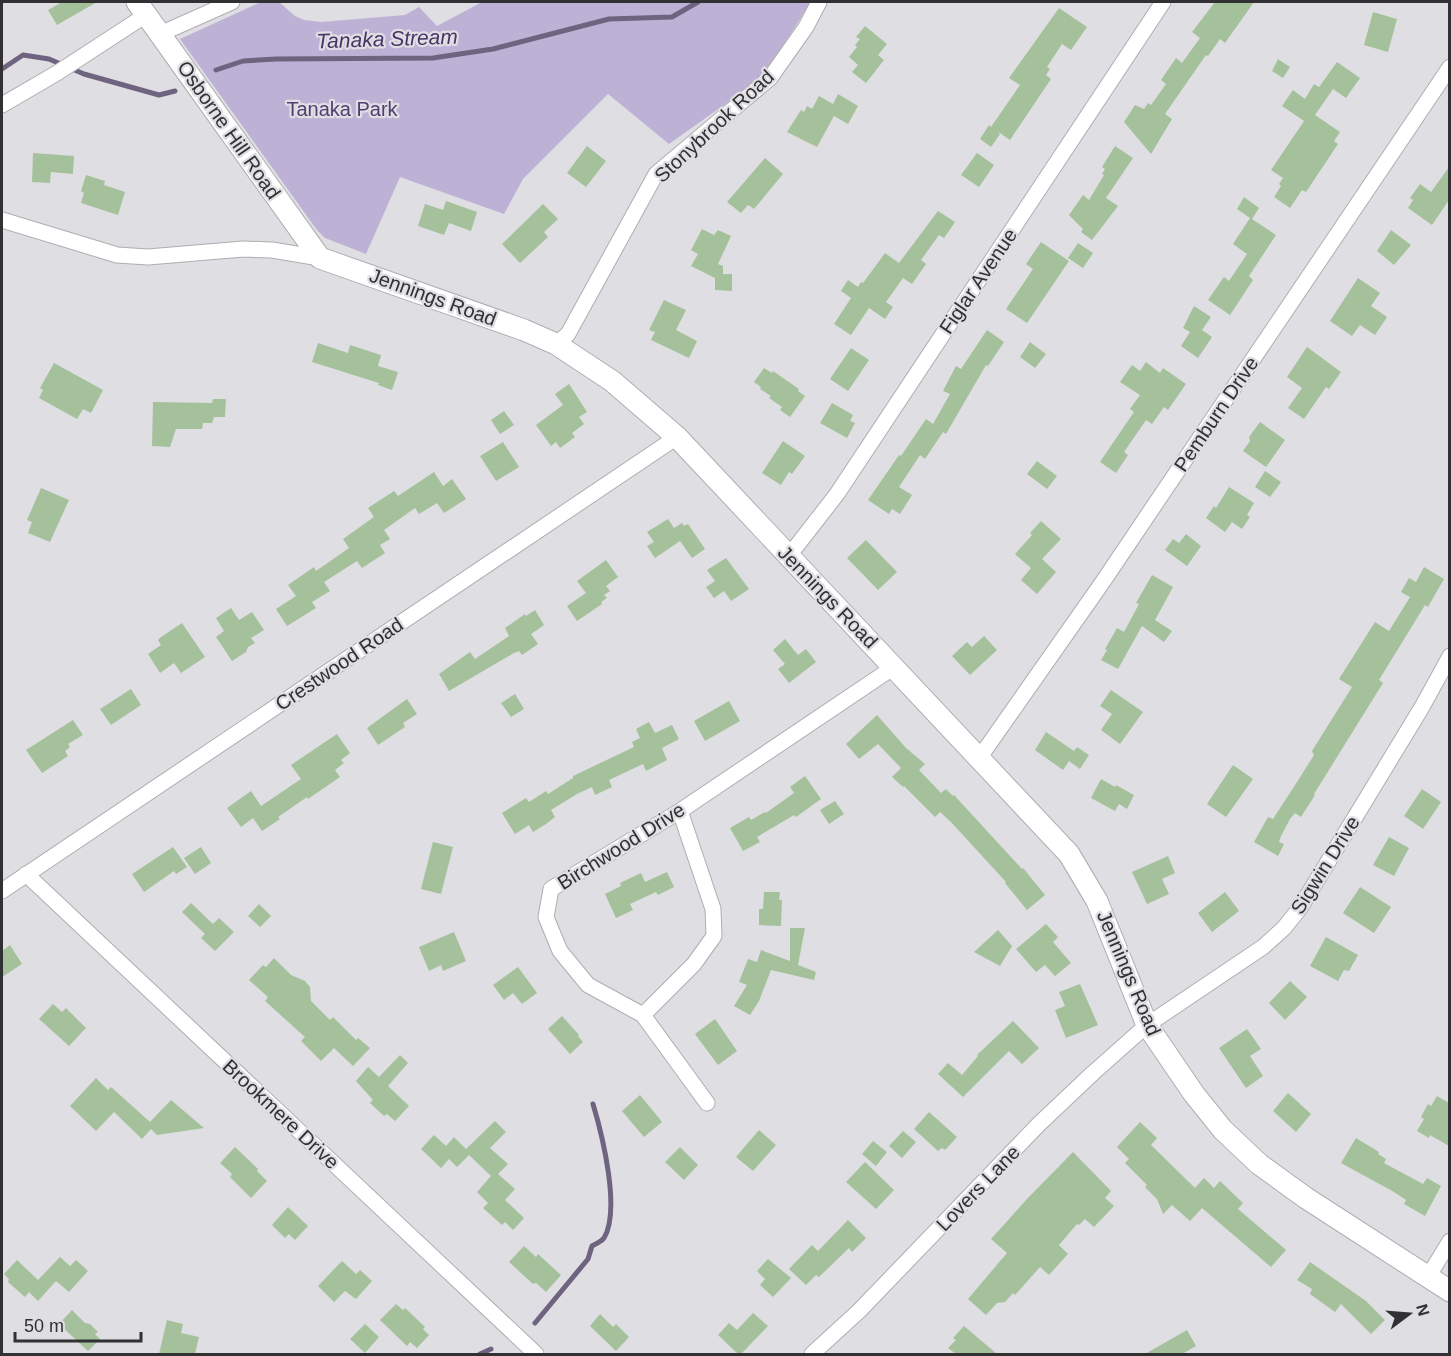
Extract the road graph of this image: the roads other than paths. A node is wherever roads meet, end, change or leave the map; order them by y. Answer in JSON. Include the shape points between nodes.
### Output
{"nodes":[{"id":1,"x":232,"y":2,"type":"edge"},
{"id":2,"x":819,"y":2,"type":"edge"},
{"id":3,"x":1163,"y":2,"type":"edge"},
{"id":4,"x":142,"y":8,"type":"edge"},
{"id":5,"x":160,"y":34,"type":"junction"},
{"id":6,"x":1449,"y":68,"type":"edge"},
{"id":7,"x":2,"y":105,"type":"edge"},
{"id":8,"x":2,"y":220,"type":"edge"},
{"id":9,"x":320,"y":258,"type":"junction"},
{"id":10,"x":556,"y":344,"type":"junction"},
{"id":11,"x":677,"y":437,"type":"junction"},
{"id":12,"x":788,"y":557,"type":"junction"},
{"id":13,"x":1449,"y":656,"type":"edge"},
{"id":14,"x":894,"y":667,"type":"junction"},
{"id":15,"x":980,"y":757,"type":"junction"},
{"id":16,"x":680,"y":811,"type":"junction"},
{"id":17,"x":26,"y":874,"type":"junction"},
{"id":18,"x":2,"y":891,"type":"edge"},
{"id":19,"x":643,"y":1015,"type":"junction"},
{"id":20,"x":1147,"y":1024,"type":"junction"},
{"id":21,"x":707,"y":1103,"type":"dead end"},
{"id":22,"x":1449,"y":1241,"type":"edge"},
{"id":23,"x":1428,"y":1277,"type":"junction"},
{"id":24,"x":1449,"y":1291,"type":"edge"},
{"id":25,"x":536,"y":1354,"type":"edge"},
{"id":26,"x":812,"y":1354,"type":"edge"}],
"edges":[{"from":1,"to":5,"type":"street"},
{"from":2,"to":10,"type":"street","name":"Stonybrook Road","via":[[770,78],[656,174],[568,334]]},
{"from":3,"to":12,"type":"street","name":"Figlar Avenue","via":[[837,494]]},
{"from":4,"to":5,"type":"street","name":"Osborne Hill Road"},
{"from":4,"to":7,"type":"street","via":[[72,63]]},
{"from":5,"to":9,"type":"street","name":"Osborne Hill Road"},
{"from":6,"to":15,"type":"street","name":"Pemburn Drive","via":[[1102,584]]},
{"from":8,"to":9,"type":"street","name":"Jennings Road","via":[[117,255],[148,257],[243,249]]},
{"from":9,"to":10,"type":"street","name":"Jennings Road"},
{"from":10,"to":11,"type":"street","name":"Jennings Road","via":[[612,381]]},
{"from":11,"to":12,"type":"street","name":"Jennings Road"},
{"from":11,"to":17,"type":"street","name":"Crestwood Road"},
{"from":12,"to":14,"type":"street","name":"Jennings Road"},
{"from":13,"to":20,"type":"street","name":"Sigwin Drive","via":[[1422,707],[1284,928],[1263,947]]},
{"from":14,"to":15,"type":"street","name":"Jennings Road"},
{"from":14,"to":16,"type":"street","name":"Birchwood Drive"},
{"from":15,"to":20,"type":"street","name":"Jennings Road","via":[[1069,854],[1085,878],[1116,943]]},
{"from":16,"to":19,"type":"street","via":[[713,909],[714,936],[694,964]]},
{"from":16,"to":19,"type":"street","name":"Birchwood Drive","via":[[551,890],[546,917],[560,951],[588,985]]},
{"from":17,"to":18,"type":"street","name":"Crestwood Road"},
{"from":17,"to":25,"type":"street","name":"Brookmere Drive"},
{"from":19,"to":21,"type":"street","name":"Birchwood Drive"},
{"from":20,"to":23,"type":"street","name":"Jennings Road","via":[[1207,1111],[1259,1164]]},
{"from":20,"to":26,"type":"street","name":"Lovers Lane","via":[[1039,1124],[859,1311]]},
{"from":22,"to":23,"type":"street"},
{"from":23,"to":24,"type":"street","name":"Jennings Road"}]}
